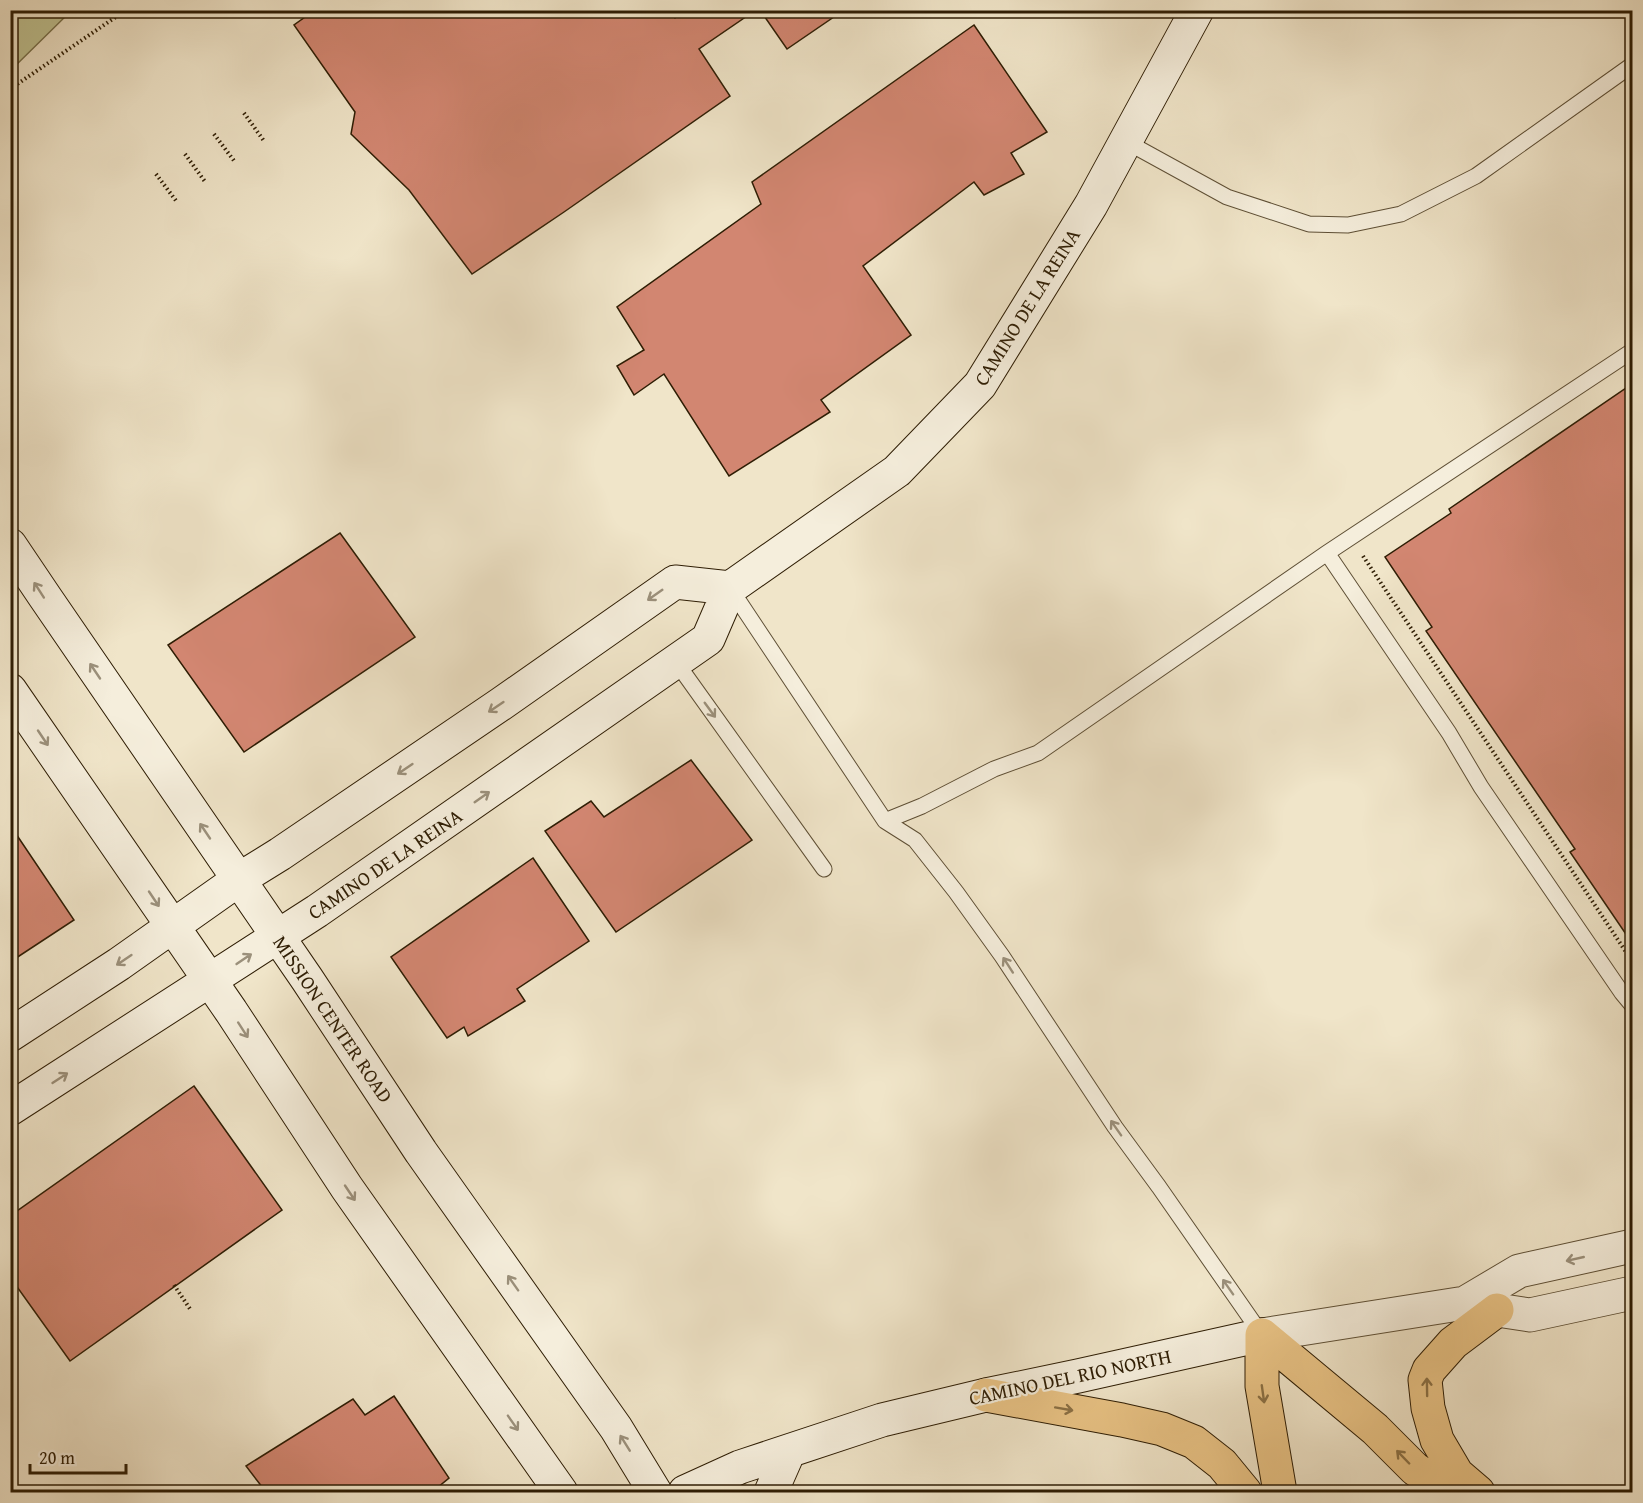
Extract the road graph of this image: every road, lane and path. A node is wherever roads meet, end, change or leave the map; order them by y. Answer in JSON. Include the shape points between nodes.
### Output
{"nodes":[{"id":1,"x":126,"y":10,"type":"edge"},
{"id":2,"x":1197,"y":10,"type":"edge"},
{"id":3,"x":1632,"y":65,"type":"edge"},
{"id":4,"x":10,"y":89,"type":"edge"},
{"id":5,"x":244,"y":114,"type":"dead end"},
{"id":6,"x":214,"y":134,"type":"dead end"},
{"id":7,"x":264,"y":141,"type":"dead end"},
{"id":8,"x":1125,"y":141,"type":"junction"},
{"id":9,"x":185,"y":154,"type":"dead end"},
{"id":10,"x":234,"y":162,"type":"dead end"},
{"id":11,"x":156,"y":174,"type":"dead end"},
{"id":12,"x":206,"y":183,"type":"dead end"},
{"id":13,"x":177,"y":202,"type":"dead end"},
{"id":14,"x":1632,"y":351,"type":"edge"},
{"id":15,"x":10,"y":545,"type":"edge"},
{"id":16,"x":1327,"y":553,"type":"junction"},
{"id":17,"x":1363,"y":555,"type":"dead end"},
{"id":18,"x":730,"y":588,"type":"junction"},
{"id":19,"x":676,"y":662,"type":"junction"},
{"id":20,"x":10,"y":690,"type":"edge"},
{"id":21,"x":885,"y":821,"type":"junction"},
{"id":22,"x":824,"y":869,"type":"dead end"},
{"id":23,"x":238,"y":880,"type":"junction"},
{"id":24,"x":173,"y":927,"type":"junction"},
{"id":25,"x":278,"y":936,"type":"junction"},
{"id":26,"x":1632,"y":961,"type":"edge"},
{"id":27,"x":210,"y":982,"type":"junction"},
{"id":28,"x":1627,"y":988,"type":"edge"},
{"id":29,"x":1632,"y":1005,"type":"edge"},
{"id":30,"x":10,"y":1035,"type":"edge"},
{"id":31,"x":10,"y":1109,"type":"edge"},
{"id":32,"x":1632,"y":1246,"type":"edge"},
{"id":33,"x":174,"y":1285,"type":"dead end"},
{"id":34,"x":1632,"y":1293,"type":"edge"},
{"id":35,"x":1465,"y":1303,"type":"junction"},
{"id":36,"x":190,"y":1309,"type":"dead end"},
{"id":37,"x":1497,"y":1310,"type":"junction"},
{"id":38,"x":1262,"y":1335,"type":"junction"},
{"id":39,"x":986,"y":1395,"type":"junction"},
{"id":40,"x":789,"y":1451,"type":"junction"},
{"id":41,"x":561,"y":1492,"type":"edge"},
{"id":42,"x":655,"y":1492,"type":"edge"},
{"id":43,"x":685,"y":1492,"type":"edge"},
{"id":44,"x":771,"y":1492,"type":"edge"},
{"id":45,"x":1245,"y":1492,"type":"edge"},
{"id":46,"x":1280,"y":1492,"type":"edge"},
{"id":47,"x":1449,"y":1492,"type":"edge"},
{"id":48,"x":1478,"y":1492,"type":"edge"}],
"edges":[{"from":1,"to":4,"type":"path"},
{"from":2,"to":8,"type":"main road","name":"CAMINO DE LA REINA"},
{"from":3,"to":8,"type":"lane","via":[[1476,176],[1401,214],[1348,225],[1309,224],[1227,197]]},
{"from":5,"to":7,"type":"path"},
{"from":6,"to":10,"type":"path"},
{"from":8,"to":18,"type":"main road","name":"CAMINO DE LA REINA","via":[[1091,205],[980,385],[897,471]]},
{"from":9,"to":12,"type":"path"},
{"from":11,"to":13,"type":"path"},
{"from":14,"to":16,"type":"lane"},
{"from":23,"to":15,"type":"main road","name":"MISSION CENTER ROAD","one_way":true},
{"from":16,"to":21,"type":"lane","via":[[1038,753],[994,769]]},
{"from":16,"to":28,"type":"lane","via":[[1481,787]]},
{"from":17,"to":26,"type":"path"},
{"from":18,"to":19,"type":"main road","name":"CAMINO DE LA REINA","via":[[708,639]]},
{"from":18,"to":21,"type":"lane"},
{"from":18,"to":23,"type":"main road","one_way":true,"via":[[675,582]]},
{"from":19,"to":22,"type":"lane","one_way":true},
{"from":25,"to":19,"type":"main road","name":"CAMINO DE LA REINA","one_way":true},
{"from":20,"to":24,"type":"main road","one_way":true},
{"from":38,"to":21,"type":"lane","one_way":true,"via":[[962,901],[915,840]]},
{"from":23,"to":24,"type":"main road"},
{"from":23,"to":25,"type":"main road","name":"MISSION CENTER ROAD"},
{"from":24,"to":27,"type":"main road"},
{"from":24,"to":30,"type":"main road","one_way":true},
{"from":27,"to":25,"type":"main road","name":"CAMINO DE LA REINA","one_way":true},
{"from":42,"to":25,"type":"main road","name":"MISSION CENTER ROAD","one_way":true,"via":[[616,1428],[421,1152]]},
{"from":31,"to":27,"type":"main road","name":"CAMINO DE LA REINA","one_way":true},
{"from":27,"to":41,"type":"main road","one_way":true,"via":[[353,1197]]},
{"from":28,"to":29,"type":"lane"},
{"from":32,"to":35,"type":"main road","name":"CAMINO DEL RIO NORTH","one_way":true,"via":[[1519,1271]]},
{"from":33,"to":36,"type":"path"},
{"from":34,"to":37,"type":"main road","name":"CAMINO DEL RIO NORTH","via":[[1530,1314]]},
{"from":35,"to":37,"type":"main road","name":"CAMINO DEL RIO NORTH"},
{"from":35,"to":38,"type":"main road","name":"CAMINO DEL RIO NORTH"},
{"from":48,"to":37,"type":"highway","one_way":true,"via":[[1457,1474],[1437,1440],[1425,1380],[1453,1343]]},
{"from":38,"to":39,"type":"main road","name":"CAMINO DEL RIO NORTH"},
{"from":38,"to":46,"type":"highway","one_way":true,"via":[[1262,1386]]},
{"from":47,"to":38,"type":"highway","one_way":true,"via":[[1415,1469],[1375,1429]]},
{"from":39,"to":40,"type":"main road","name":"CAMINO DEL RIO NORTH","via":[[882,1420]]},
{"from":39,"to":45,"type":"highway","one_way":true,"via":[[1162,1430],[1194,1442],[1222,1464]]},
{"from":40,"to":43,"type":"main road","name":"CAMINO DEL RIO NORTH","via":[[740,1467]]},
{"from":40,"to":44,"type":"main road"}]}
